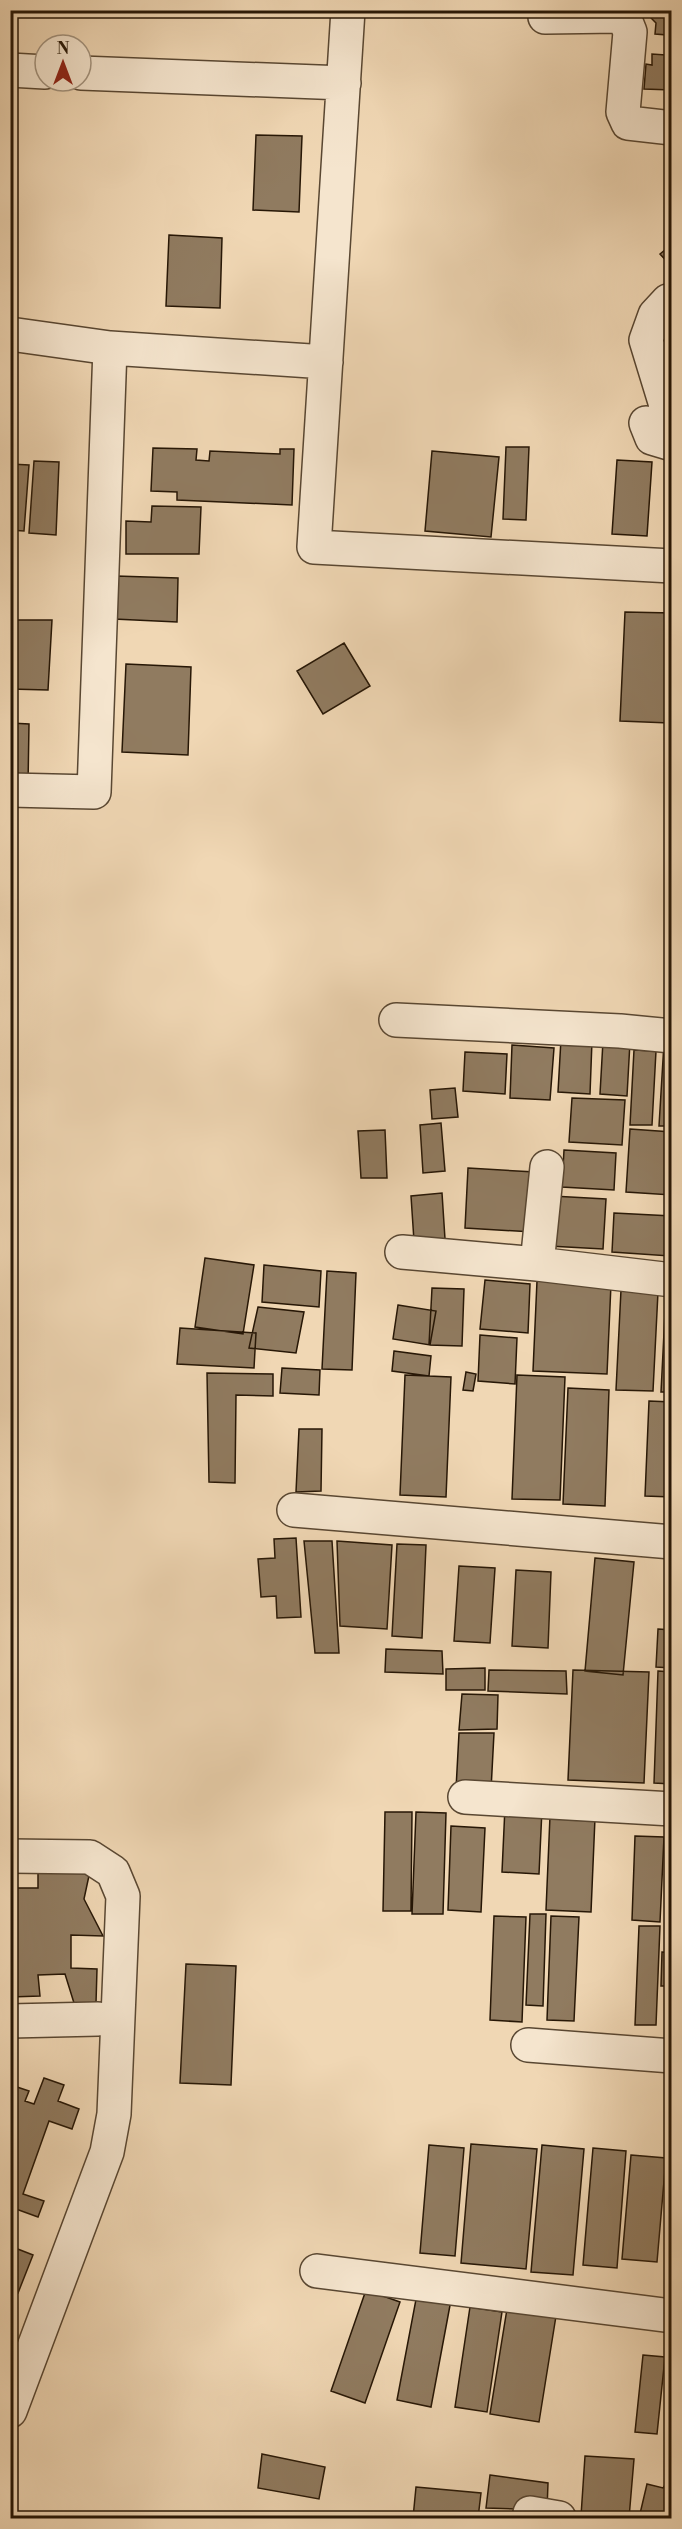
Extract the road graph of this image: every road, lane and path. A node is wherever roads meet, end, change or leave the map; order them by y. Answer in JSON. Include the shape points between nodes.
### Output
{"nodes":[{"id":1,"x":348,"y":10,"type":"edge"},
{"id":2,"x":545,"y":10,"type":"edge"},
{"id":3,"x":10,"y":70,"type":"edge"},
{"id":4,"x":33,"y":71,"type":"edge"},
{"id":5,"x":93,"y":73,"type":"edge"},
{"id":6,"x":344,"y":83,"type":"junction"},
{"id":7,"x":672,"y":128,"type":"edge"},
{"id":8,"x":672,"y":301,"type":"edge"},
{"id":9,"x":10,"y":334,"type":"edge"},
{"id":10,"x":110,"y":348,"type":"junction"},
{"id":11,"x":326,"y":362,"type":"junction"},
{"id":12,"x":672,"y":426,"type":"edge"},
{"id":13,"x":672,"y":444,"type":"edge"},
{"id":14,"x":672,"y":566,"type":"edge"},
{"id":15,"x":10,"y":790,"type":"edge"},
{"id":16,"x":396,"y":1020,"type":"dead end"},
{"id":17,"x":672,"y":1036,"type":"edge"},
{"id":18,"x":547,"y":1167,"type":"dead end"},
{"id":19,"x":402,"y":1252,"type":"dead end"},
{"id":20,"x":537,"y":1264,"type":"junction"},
{"id":21,"x":672,"y":1280,"type":"edge"},
{"id":22,"x":294,"y":1510,"type":"dead end"},
{"id":23,"x":672,"y":1542,"type":"edge"},
{"id":24,"x":465,"y":1797,"type":"dead end"},
{"id":25,"x":672,"y":1809,"type":"edge"},
{"id":26,"x":10,"y":1856,"type":"edge"},
{"id":27,"x":98,"y":2019,"type":"dead end"},
{"id":28,"x":10,"y":2021,"type":"edge"},
{"id":29,"x":528,"y":2045,"type":"dead end"},
{"id":30,"x":672,"y":2056,"type":"edge"},
{"id":31,"x":317,"y":2271,"type":"dead end"},
{"id":32,"x":672,"y":2316,"type":"edge"},
{"id":33,"x":10,"y":2411,"type":"edge"}],
"edges":[{"from":1,"to":6,"type":"street"},
{"from":2,"to":7,"type":"street","via":[[545,17],[618,16],[626,22],[630,32],[623,112],[628,123]]},
{"from":3,"to":4,"type":"street"},
{"from":5,"to":6,"type":"street"},
{"from":6,"to":11,"type":"street"},
{"from":8,"to":12,"type":"street","via":[[655,315],[645,340]]},
{"from":9,"to":10,"type":"street"},
{"from":10,"to":11,"type":"street"},
{"from":10,"to":15,"type":"street","via":[[94,792]]},
{"from":11,"to":14,"type":"street","via":[[314,546]]},
{"from":12,"to":13,"type":"street","via":[[646,423],[652,438]]},
{"from":16,"to":17,"type":"street"},
{"from":18,"to":20,"type":"street"},
{"from":19,"to":20,"type":"street"},
{"from":20,"to":21,"type":"street"},
{"from":22,"to":23,"type":"street"},
{"from":24,"to":25,"type":"street"},
{"from":26,"to":33,"type":"street","via":[[90,1857],[113,1872],[123,1896],[114,2114],[107,2152]]},
{"from":27,"to":28,"type":"street"},
{"from":29,"to":30,"type":"street"},
{"from":31,"to":32,"type":"street"}]}
